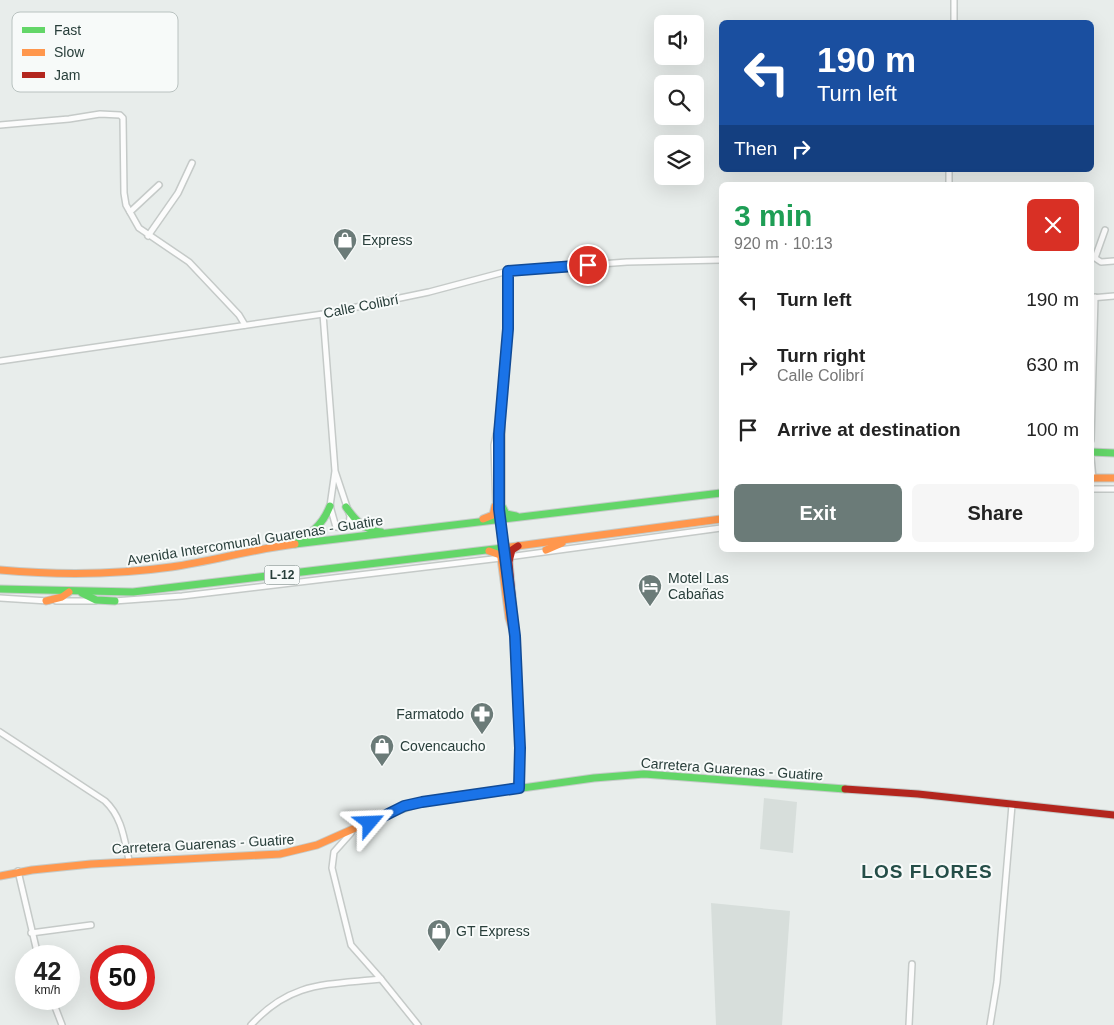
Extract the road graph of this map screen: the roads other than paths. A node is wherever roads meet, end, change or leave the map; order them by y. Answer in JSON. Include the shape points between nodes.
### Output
{"nodes":[{"id":1,"x":954,"y":0,"type":"edge"},
{"id":2,"x":954,"y":20,"type":"edge"},
{"id":3,"x":0,"y":125,"type":"edge"},
{"id":4,"x":192,"y":163,"type":"dead end"},
{"id":5,"x":159,"y":185,"type":"dead end"},
{"id":6,"x":130,"y":212,"type":"junction"},
{"id":7,"x":1105,"y":230,"type":"dead end"},
{"id":8,"x":148,"y":236,"type":"junction"},
{"id":9,"x":719,"y":260,"type":"edge"},
{"id":10,"x":1114,"y":261,"type":"edge"},
{"id":11,"x":508,"y":271,"type":"junction"},
{"id":12,"x":1114,"y":296,"type":"edge"},
{"id":13,"x":1094,"y":298,"type":"edge"},
{"id":14,"x":324,"y":314,"type":"junction"},
{"id":15,"x":246,"y":325,"type":"junction"},
{"id":16,"x":0,"y":361,"type":"edge"},
{"id":17,"x":502,"y":404,"type":"junction"},
{"id":18,"x":500,"y":418,"type":"junction"},
{"id":19,"x":1094,"y":452,"type":"edge"},
{"id":20,"x":1114,"y":453,"type":"edge"},
{"id":21,"x":335,"y":471,"type":"junction"},
{"id":22,"x":1094,"y":478,"type":"edge"},
{"id":23,"x":1114,"y":478,"type":"edge"},
{"id":24,"x":1094,"y":489,"type":"edge"},
{"id":25,"x":1114,"y":489,"type":"edge"},
{"id":26,"x":719,"y":493,"type":"edge"},
{"id":27,"x":330,"y":506,"type":"junction"},
{"id":28,"x":499,"y":506,"type":"junction"},
{"id":29,"x":346,"y":507,"type":"junction"},
{"id":30,"x":534,"y":516,"type":"junction"},
{"id":31,"x":719,"y":519,"type":"edge"},
{"id":32,"x":469,"y":524,"type":"junction"},
{"id":33,"x":719,"y":528,"type":"edge"},
{"id":34,"x":394,"y":532,"type":"junction"},
{"id":35,"x":568,"y":539,"type":"junction"},
{"id":36,"x":519,"y":546,"type":"junction"},
{"id":37,"x":273,"y":547,"type":"junction"},
{"id":38,"x":546,"y":550,"type":"junction"},
{"id":39,"x":482,"y":551,"type":"junction"},
{"id":40,"x":510,"y":556,"type":"junction"},
{"id":41,"x":501,"y":558,"type":"junction"},
{"id":42,"x":0,"y":570,"type":"edge"},
{"id":43,"x":0,"y":589,"type":"edge"},
{"id":44,"x":69,"y":592,"type":"junction"},
{"id":45,"x":80,"y":592,"type":"junction"},
{"id":46,"x":0,"y":598,"type":"edge"},
{"id":47,"x":46,"y":601,"type":"junction"},
{"id":48,"x":115,"y":601,"type":"junction"},
{"id":49,"x":515,"y":636,"type":"junction"},
{"id":50,"x":0,"y":732,"type":"edge"},
{"id":51,"x":519,"y":788,"type":"junction"},
{"id":52,"x":1012,"y":805,"type":"junction"},
{"id":53,"x":1114,"y":815,"type":"edge"},
{"id":54,"x":354,"y":830,"type":"junction"},
{"id":55,"x":129,"y":860,"type":"junction"},
{"id":56,"x":18,"y":872,"type":"junction"},
{"id":57,"x":0,"y":876,"type":"edge"},
{"id":58,"x":91,"y":925,"type":"dead end"},
{"id":59,"x":31,"y":934,"type":"junction"},
{"id":60,"x":34,"y":945,"type":"edge"},
{"id":61,"x":912,"y":964,"type":"dead end"},
{"id":62,"x":382,"y":979,"type":"junction"},
{"id":63,"x":56,"y":1010,"type":"edge"},
{"id":64,"x":62,"y":1025,"type":"edge"},
{"id":65,"x":251,"y":1025,"type":"edge"},
{"id":66,"x":418,"y":1025,"type":"edge"},
{"id":67,"x":908,"y":1025,"type":"edge"},
{"id":68,"x":990,"y":1025,"type":"edge"}],
"edges":[{"from":1,"to":2,"type":"street"},
{"from":3,"to":6,"type":"street","via":[[100,114],[120,115],[125,150],[124,193]]},
{"from":4,"to":8,"type":"street","via":[[178,193]]},
{"from":5,"to":6,"type":"street"},
{"from":6,"to":8,"type":"street"},
{"from":7,"to":10,"type":"street","via":[[1095,258],[1100,262]]},
{"from":8,"to":15,"type":"street","via":[[190,262]]},
{"from":9,"to":11,"type":"street","name":"Calle Colibrí","via":[[627,262]]},
{"from":11,"to":14,"type":"street","name":"Calle Colibrí"},
{"from":11,"to":17,"type":"street"},
{"from":12,"to":13,"type":"street"},
{"from":14,"to":15,"type":"street","name":"Calle Colibrí"},
{"from":14,"to":21,"type":"street"},
{"from":15,"to":16,"type":"street","name":"Calle Colibrí"},
{"from":17,"to":18,"type":"street"},
{"from":17,"to":28,"type":"street"},
{"from":18,"to":28,"type":"street","via":[[494,445]]},
{"from":18,"to":49,"type":"street","bridge":true,"via":[[499,509]]},
{"from":19,"to":20,"type":"main road"},
{"from":21,"to":27,"type":"street"},
{"from":21,"to":29,"type":"street"},
{"from":22,"to":23,"type":"main road"},
{"from":24,"to":25,"type":"street"},
{"from":26,"to":30,"type":"main road","name":"Avenida Intercomunal Guarenas - Guatire","number":"L-12"},
{"from":27,"to":29,"type":"street","via":[[336,527],[341,529],[349,524]]},
{"from":27,"to":37,"type":"main road","via":[[321,525],[308,536]]},
{"from":28,"to":30,"type":"main road","via":[[509,515]]},
{"from":28,"to":32,"type":"main road","via":[[493,515]]},
{"from":29,"to":34,"type":"main road","via":[[366,528]]},
{"from":30,"to":32,"type":"main road","name":"Avenida Intercomunal Guarenas - Guatire","number":"L-12"},
{"from":31,"to":35,"type":"main road","number":"L-12"},
{"from":32,"to":34,"type":"main road","name":"Avenida Intercomunal Guarenas - Guatire","number":"L-12"},
{"from":33,"to":38,"type":"street","number":"L-12"},
{"from":34,"to":37,"type":"main road","name":"Avenida Intercomunal Guarenas - Guatire","number":"L-12"},
{"from":35,"to":36,"type":"main road","number":"L-12"},
{"from":35,"to":38,"type":"main road"},
{"from":36,"to":39,"type":"main road","number":"L-12"},
{"from":36,"to":40,"type":"main road","via":[[512,550]]},
{"from":37,"to":42,"type":"main road","name":"Avenida Intercomunal Guarenas - Guatire","number":"L-12","via":[[208,563],[128,573]]},
{"from":38,"to":40,"type":"street","number":"L-12"},
{"from":39,"to":41,"type":"main road","via":[[494,552]]},
{"from":39,"to":45,"type":"main road","number":"L-12","via":[[133,592]]},
{"from":40,"to":41,"type":"street","number":"L-12"},
{"from":40,"to":49,"type":"main road"},
{"from":41,"to":48,"type":"street","number":"L-12"},
{"from":41,"to":49,"type":"main road","via":[[509,618]]},
{"from":43,"to":44,"type":"main road","number":"L-12"},
{"from":44,"to":45,"type":"main road","number":"L-12"},
{"from":44,"to":47,"type":"main road"},
{"from":45,"to":48,"type":"main road","via":[[96,600]]},
{"from":46,"to":47,"type":"street","number":"L-12"},
{"from":47,"to":48,"type":"street","number":"L-12"},
{"from":49,"to":51,"type":"street"},
{"from":50,"to":55,"type":"street","via":[[105,801],[119,818]]},
{"from":51,"to":52,"type":"main road","name":"Carretera Guarenas - Guatire","via":[[650,774],[918,794]]},
{"from":51,"to":54,"type":"main road","name":"Carretera Guarenas - Guatire","via":[[404,806]]},
{"from":52,"to":53,"type":"main road","name":"Carretera Guarenas - Guatire"},
{"from":52,"to":68,"type":"street","via":[[997,982]]},
{"from":54,"to":55,"type":"main road","name":"Carretera Guarenas - Guatire","via":[[316,847],[280,854]]},
{"from":54,"to":62,"type":"street","via":[[334,852],[332,868],[351,945]]},
{"from":55,"to":56,"type":"main road","name":"Carretera Guarenas - Guatire"},
{"from":56,"to":57,"type":"main road","name":"Carretera Guarenas - Guatire"},
{"from":56,"to":59,"type":"street"},
{"from":58,"to":59,"type":"street"},
{"from":59,"to":60,"type":"street"},
{"from":61,"to":67,"type":"street"},
{"from":62,"to":65,"type":"street","via":[[310,986],[274,1002]]},
{"from":62,"to":66,"type":"street"},
{"from":63,"to":64,"type":"street"}]}
